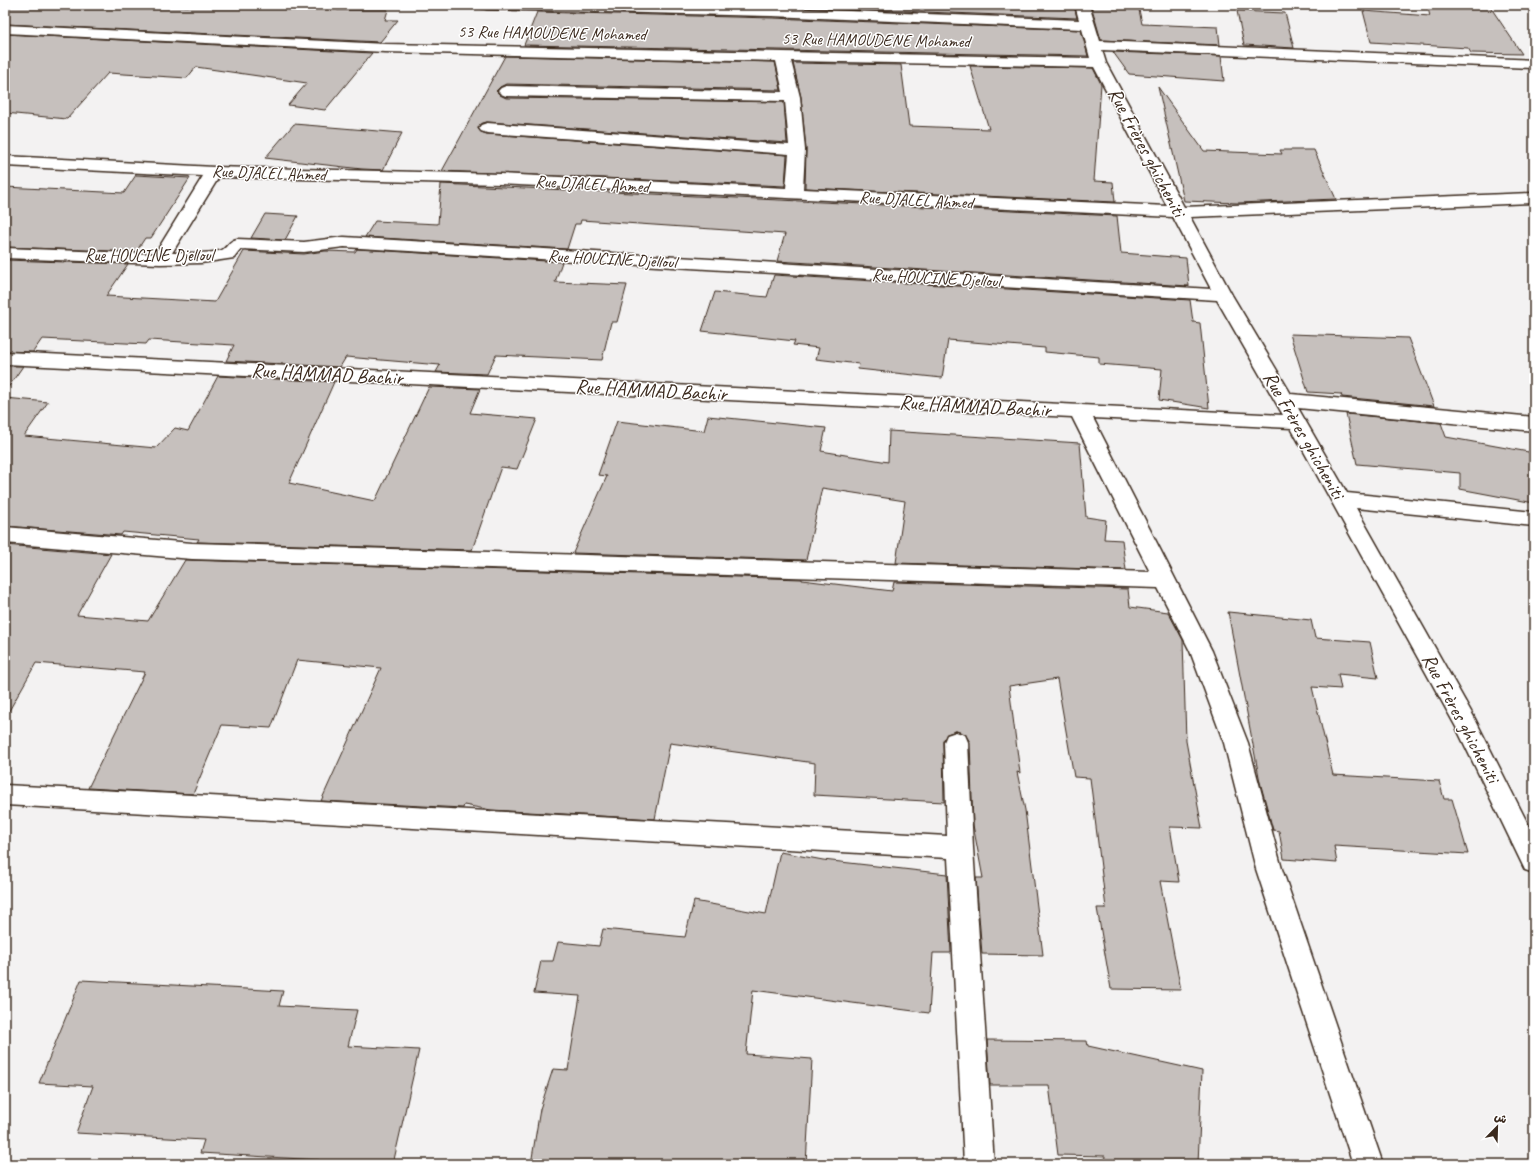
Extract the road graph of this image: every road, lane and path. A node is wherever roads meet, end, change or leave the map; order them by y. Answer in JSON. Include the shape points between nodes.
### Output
{"nodes":[{"id":1,"x":487,"y":5,"type":"edge"},
{"id":2,"x":1082,"y":5,"type":"edge"},
{"id":3,"x":1088,"y":25,"type":"junction"},
{"id":4,"x":5,"y":29,"type":"edge"},
{"id":5,"x":1096,"y":54,"type":"junction"},
{"id":6,"x":782,"y":56,"type":"junction"},
{"id":7,"x":1534,"y":64,"type":"edge"},
{"id":8,"x":506,"y":90,"type":"dead end"},
{"id":9,"x":792,"y":96,"type":"junction"},
{"id":10,"x":487,"y":128,"type":"dead end"},
{"id":11,"x":797,"y":150,"type":"junction"},
{"id":12,"x":5,"y":161,"type":"edge"},
{"id":13,"x":214,"y":172,"type":"junction"},
{"id":14,"x":794,"y":194,"type":"junction"},
{"id":15,"x":1534,"y":198,"type":"edge"},
{"id":16,"x":1180,"y":212,"type":"junction"},
{"id":17,"x":5,"y":253,"type":"edge"},
{"id":18,"x":160,"y":259,"type":"junction"},
{"id":19,"x":1223,"y":295,"type":"junction"},
{"id":20,"x":5,"y":358,"type":"edge"},
{"id":21,"x":1285,"y":400,"type":"junction"},
{"id":22,"x":1079,"y":411,"type":"junction"},
{"id":23,"x":1297,"y":422,"type":"junction"},
{"id":24,"x":1534,"y":424,"type":"edge"},
{"id":25,"x":1340,"y":500,"type":"junction"},
{"id":26,"x":1534,"y":519,"type":"edge"},
{"id":27,"x":5,"y":535,"type":"edge"},
{"id":28,"x":1166,"y":580,"type":"junction"},
{"id":29,"x":956,"y":742,"type":"dead end"},
{"id":30,"x":5,"y":795,"type":"edge"},
{"id":31,"x":960,"y":848,"type":"junction"},
{"id":32,"x":1534,"y":862,"type":"edge"},
{"id":33,"x":979,"y":1164,"type":"edge"},
{"id":34,"x":1368,"y":1164,"type":"edge"}],
"edges":[{"from":1,"to":3,"type":"street","via":[[772,12]]},
{"from":2,"to":3,"type":"street","name":"Rue Frères ghicheniti"},
{"from":3,"to":5,"type":"street","name":"Rue Frères ghicheniti"},
{"from":4,"to":6,"type":"street","name":"53 Rue HAMOUDENE Mohamed","via":[[385,48]]},
{"from":5,"to":6,"type":"street","name":"53 Rue HAMOUDENE Mohamed"},
{"from":5,"to":7,"type":"street","name":"53 Rue HAMOUDENE Mohamed"},
{"from":5,"to":16,"type":"street","name":"Rue Frères ghicheniti"},
{"from":6,"to":9,"type":"street"},
{"from":8,"to":9,"type":"street"},
{"from":9,"to":11,"type":"street"},
{"from":10,"to":11,"type":"street"},
{"from":11,"to":14,"type":"street"},
{"from":12,"to":13,"type":"street","name":"Rue DJALEL Ahmed"},
{"from":13,"to":14,"type":"street","name":"Rue DJALEL Ahmed","via":[[500,179]]},
{"from":13,"to":18,"type":"street"},
{"from":14,"to":16,"type":"street","name":"Rue DJALEL Ahmed"},
{"from":15,"to":16,"type":"street","name":"Rue DJALEL Ahmed"},
{"from":16,"to":19,"type":"street","name":"Rue Frères ghicheniti"},
{"from":17,"to":18,"type":"street","name":"Rue HOUCINE Djelloul"},
{"from":18,"to":19,"type":"street","name":"Rue HOUCINE Djelloul","via":[[201,258],[228,254],[238,244],[300,247],[332,246],[344,242]]},
{"from":19,"to":21,"type":"street","name":"Rue Frères ghicheniti"},
{"from":20,"to":22,"type":"street","name":"Rue HAMMAD Bachir"},
{"from":21,"to":23,"type":"street","name":"Rue Frères ghicheniti"},
{"from":21,"to":24,"type":"street"},
{"from":22,"to":23,"type":"street","name":"Rue HAMMAD Bachir"},
{"from":22,"to":28,"type":"street"},
{"from":23,"to":25,"type":"street","name":"Rue Frères ghicheniti"},
{"from":25,"to":26,"type":"street"},
{"from":25,"to":32,"type":"street","name":"Rue Frères ghicheniti","via":[[1466,724]]},
{"from":27,"to":28,"type":"street","via":[[192,551]]},
{"from":28,"to":34,"type":"street","via":[[1201,651],[1236,743],[1269,869]]},
{"from":29,"to":31,"type":"street"},
{"from":30,"to":31,"type":"street"},
{"from":31,"to":33,"type":"street"}]}
